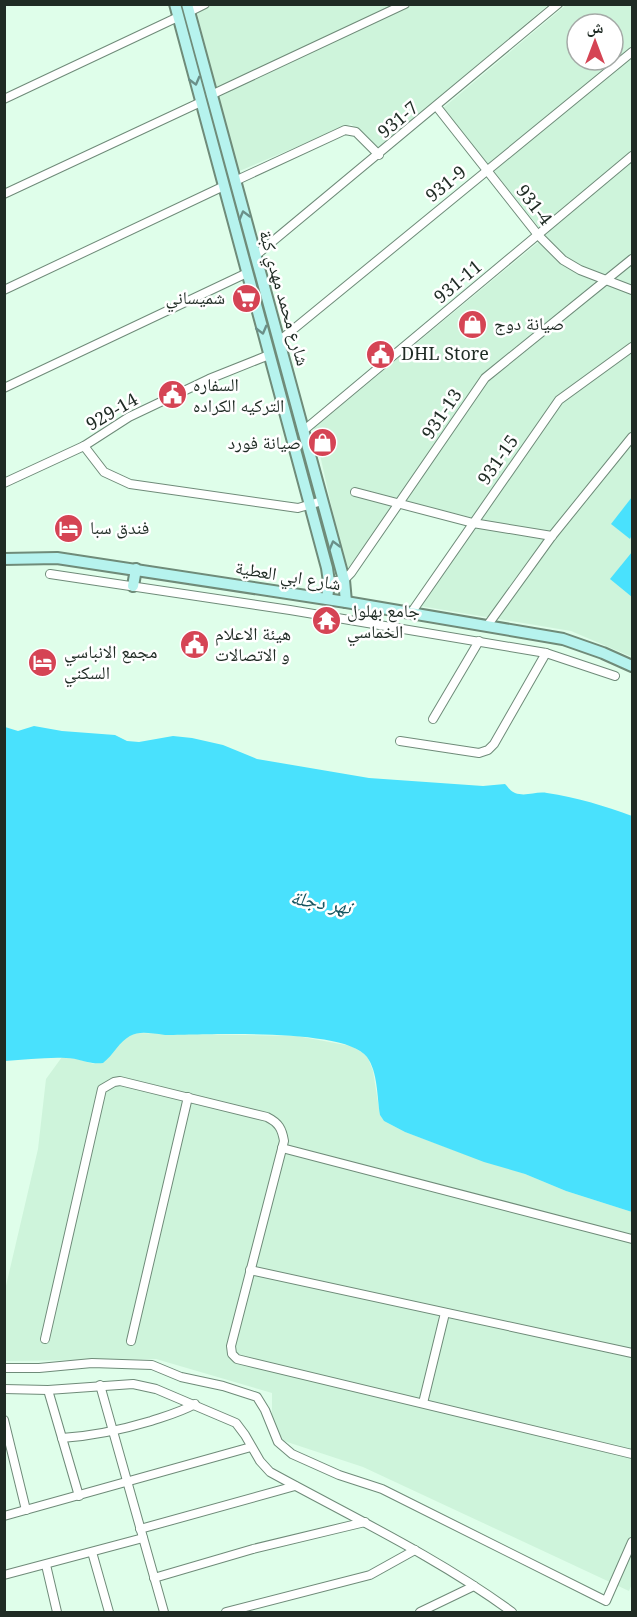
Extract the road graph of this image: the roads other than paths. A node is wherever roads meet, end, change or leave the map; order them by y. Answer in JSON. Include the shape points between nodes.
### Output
{"nodes":[{"id":1,"x":175,"y":4,"type":"edge"},
{"id":2,"x":205,"y":4,"type":"edge"},
{"id":3,"x":405,"y":4,"type":"edge"},
{"id":4,"x":558,"y":4,"type":"edge"},
{"id":5,"x":188,"y":8,"type":"edge"},
{"id":6,"x":178,"y":17,"type":"junction"},
{"id":7,"x":197,"y":44,"type":"junction"},
{"id":8,"x":186,"y":48,"type":"junction"},
{"id":9,"x":633,"y":52,"type":"edge"},
{"id":10,"x":211,"y":95,"type":"junction"},
{"id":11,"x":4,"y":99,"type":"edge"},
{"id":12,"x":201,"y":102,"type":"junction"},
{"id":13,"x":437,"y":107,"type":"junction"},
{"id":14,"x":379,"y":155,"type":"junction"},
{"id":15,"x":633,"y":156,"type":"edge"},
{"id":16,"x":487,"y":170,"type":"junction"},
{"id":17,"x":235,"y":181,"type":"junction"},
{"id":18,"x":224,"y":186,"type":"junction"},
{"id":19,"x":4,"y":194,"type":"edge"},
{"id":20,"x":538,"y":235,"type":"junction"},
{"id":21,"x":255,"y":256,"type":"junction"},
{"id":22,"x":633,"y":259,"type":"edge"},
{"id":23,"x":247,"y":273,"type":"junction"},
{"id":24,"x":605,"y":280,"type":"junction"},
{"id":25,"x":4,"y":290,"type":"edge"},
{"id":26,"x":633,"y":290,"type":"edge"},
{"id":27,"x":253,"y":297,"type":"junction"},
{"id":28,"x":266,"y":297,"type":"junction"},
{"id":29,"x":279,"y":341,"type":"junction"},
{"id":30,"x":633,"y":347,"type":"edge"},
{"id":31,"x":269,"y":355,"type":"junction"},
{"id":32,"x":4,"y":388,"type":"edge"},
{"id":33,"x":303,"y":430,"type":"junction"},
{"id":34,"x":633,"y":437,"type":"edge"},
{"id":35,"x":84,"y":446,"type":"junction"},
{"id":36,"x":4,"y":483,"type":"edge"},
{"id":37,"x":355,"y":492,"type":"dead end"},
{"id":38,"x":322,"y":501,"type":"junction"},
{"id":39,"x":399,"y":504,"type":"junction"},
{"id":40,"x":308,"y":505,"type":"junction"},
{"id":41,"x":473,"y":523,"type":"junction"},
{"id":42,"x":552,"y":536,"type":"junction"},
{"id":43,"x":4,"y":559,"type":"edge"},
{"id":44,"x":136,"y":569,"type":"junction"},
{"id":45,"x":50,"y":574,"type":"dead end"},
{"id":46,"x":344,"y":580,"type":"junction"},
{"id":47,"x":329,"y":582,"type":"junction"},
{"id":48,"x":133,"y":586,"type":"junction"},
{"id":49,"x":327,"y":599,"type":"junction"},
{"id":50,"x":346,"y":602,"type":"junction"},
{"id":51,"x":411,"y":613,"type":"junction"},
{"id":52,"x":487,"y":626,"type":"junction"},
{"id":53,"x":478,"y":641,"type":"junction"},
{"id":54,"x":546,"y":653,"type":"junction"},
{"id":55,"x":633,"y":666,"type":"edge"},
{"id":56,"x":615,"y":676,"type":"dead end"},
{"id":57,"x":433,"y":719,"type":"dead end"},
{"id":58,"x":400,"y":741,"type":"dead end"},
{"id":59,"x":188,"y":1097,"type":"junction"},
{"id":60,"x":282,"y":1148,"type":"junction"},
{"id":61,"x":633,"y":1239,"type":"edge"},
{"id":62,"x":250,"y":1270,"type":"junction"},
{"id":63,"x":445,"y":1313,"type":"junction"},
{"id":64,"x":45,"y":1339,"type":"dead end"},
{"id":65,"x":131,"y":1341,"type":"dead end"},
{"id":66,"x":633,"y":1353,"type":"edge"},
{"id":67,"x":4,"y":1368,"type":"edge"},
{"id":68,"x":100,"y":1385,"type":"junction"},
{"id":69,"x":4,"y":1389,"type":"edge"},
{"id":70,"x":48,"y":1389,"type":"junction"},
{"id":71,"x":423,"y":1403,"type":"junction"},
{"id":72,"x":195,"y":1404,"type":"junction"},
{"id":73,"x":4,"y":1420,"type":"edge"},
{"id":74,"x":113,"y":1432,"type":"junction"},
{"id":75,"x":62,"y":1437,"type":"junction"},
{"id":76,"x":251,"y":1448,"type":"junction"},
{"id":77,"x":633,"y":1454,"type":"edge"},
{"id":78,"x":127,"y":1483,"type":"junction"},
{"id":79,"x":296,"y":1486,"type":"junction"},
{"id":80,"x":79,"y":1496,"type":"junction"},
{"id":81,"x":26,"y":1510,"type":"junction"},
{"id":82,"x":4,"y":1516,"type":"edge"},
{"id":83,"x":365,"y":1522,"type":"junction"},
{"id":84,"x":140,"y":1529,"type":"junction"},
{"id":85,"x":143,"y":1538,"type":"junction"},
{"id":86,"x":633,"y":1542,"type":"edge"},
{"id":87,"x":415,"y":1550,"type":"junction"},
{"id":88,"x":92,"y":1552,"type":"junction"},
{"id":89,"x":46,"y":1565,"type":"junction"},
{"id":90,"x":4,"y":1575,"type":"edge"},
{"id":91,"x":154,"y":1578,"type":"junction"},
{"id":92,"x":474,"y":1586,"type":"junction"},
{"id":93,"x":57,"y":1612,"type":"edge"},
{"id":94,"x":109,"y":1612,"type":"edge"},
{"id":95,"x":164,"y":1612,"type":"edge"},
{"id":96,"x":226,"y":1612,"type":"edge"},
{"id":97,"x":420,"y":1612,"type":"edge"},
{"id":98,"x":512,"y":1612,"type":"edge"}],
"edges":[{"from":1,"to":6,"type":"street","name":"شارع محمد مهدي كبة"},
{"from":2,"to":5,"type":"street"},
{"from":3,"to":10,"type":"street"},
{"from":4,"to":13,"type":"street","name":"931-7"},
{"from":5,"to":7,"type":"street","name":"شارع محمد مهدي كبة"},
{"from":6,"to":8,"type":"street","name":"شارع محمد مهدي كبة"},
{"from":6,"to":11,"type":"street"},
{"from":7,"to":8,"type":"street"},
{"from":7,"to":10,"type":"street","name":"شارع محمد مهدي كبة"},
{"from":8,"to":12,"type":"street","name":"شارع محمد مهدي كبة","one_way":true},
{"from":9,"to":16,"type":"street","name":"931-9"},
{"from":10,"to":17,"type":"street","name":"شارع محمد مهدي كبة"},
{"from":12,"to":18,"type":"street","name":"شارع محمد مهدي كبة"},
{"from":12,"to":19,"type":"street"},
{"from":13,"to":14,"type":"street","name":"931-7"},
{"from":13,"to":16,"type":"street","name":"931-4"},
{"from":14,"to":17,"type":"street","via":[[356,132],[345,129]]},
{"from":14,"to":21,"type":"street","name":"931-7"},
{"from":15,"to":20,"type":"street","name":"931-11"},
{"from":16,"to":20,"type":"street","name":"931-4"},
{"from":16,"to":29,"type":"street","name":"931-9"},
{"from":21,"to":17,"type":"street","name":"شارع محمد مهدي كبة","one_way":true},
{"from":18,"to":23,"type":"street","name":"شارع محمد مهدي كبة"},
{"from":18,"to":25,"type":"street"},
{"from":20,"to":24,"type":"street","name":"931-4","via":[[570,266]]},
{"from":20,"to":33,"type":"street","name":"931-11"},
{"from":21,"to":28,"type":"street","name":"شارع محمد مهدي كبة"},
{"from":22,"to":24,"type":"street","name":"931-13"},
{"from":23,"to":27,"type":"street","name":"شارع محمد مهدي كبة"},
{"from":23,"to":32,"type":"street"},
{"from":24,"to":26,"type":"street","name":"931-4"},
{"from":24,"to":39,"type":"street","name":"931-13","via":[[485,378]]},
{"from":27,"to":28,"type":"street"},
{"from":27,"to":31,"type":"street","name":"شارع محمد مهدي كبة","one_way":true},
{"from":28,"to":29,"type":"street","name":"شارع محمد مهدي كبة"},
{"from":29,"to":33,"type":"street","name":"شارع محمد مهدي كبة"},
{"from":30,"to":41,"type":"street","name":"931-15","via":[[559,400]]},
{"from":31,"to":35,"type":"street","name":"929-14","via":[[129,417]]},
{"from":31,"to":40,"type":"street","name":"شارع محمد مهدي كبة"},
{"from":33,"to":38,"type":"street","name":"شارع محمد مهدي كبة"},
{"from":34,"to":42,"type":"street"},
{"from":35,"to":36,"type":"street","name":"929-14"},
{"from":35,"to":40,"type":"street","via":[[104,472],[130,484],[297,508]]},
{"from":37,"to":39,"type":"street"},
{"from":38,"to":40,"type":"street"},
{"from":46,"to":38,"type":"street","name":"شارع محمد مهدي كبة","one_way":true},
{"from":39,"to":41,"type":"street"},
{"from":39,"to":46,"type":"street","name":"931-13"},
{"from":40,"to":47,"type":"street","name":"شارع محمد مهدي كبة"},
{"from":41,"to":42,"type":"street"},
{"from":41,"to":51,"type":"street","name":"931-15"},
{"from":42,"to":52,"type":"street"},
{"from":43,"to":44,"type":"street","name":"شارع ابي العطية","via":[[57,558]]},
{"from":44,"to":48,"type":"street"},
{"from":44,"to":49,"type":"street","name":"شارع ابي العطية"},
{"from":45,"to":48,"type":"street"},
{"from":46,"to":47,"type":"street"},
{"from":46,"to":50,"type":"street","name":"شارع محمد مهدي كبة"},
{"from":47,"to":49,"type":"street","name":"شارع محمد مهدي كبة"},
{"from":48,"to":53,"type":"street"},
{"from":49,"to":50,"type":"street","name":"شارع ابي العطية"},
{"from":50,"to":51,"type":"street","name":"شارع ابي العطية"},
{"from":51,"to":52,"type":"street","name":"شارع ابي العطية"},
{"from":52,"to":55,"type":"street","name":"شارع ابي العطية","via":[[563,639]]},
{"from":53,"to":54,"type":"street"},
{"from":53,"to":57,"type":"street"},
{"from":54,"to":56,"type":"street"},
{"from":54,"to":58,"type":"street","via":[[488,750],[479,753]]},
{"from":59,"to":60,"type":"street","via":[[276,1121],[282,1130]]},
{"from":59,"to":64,"type":"street","via":[[120,1081],[102,1089]]},
{"from":59,"to":65,"type":"street"},
{"from":60,"to":61,"type":"street"},
{"from":60,"to":62,"type":"street"},
{"from":62,"to":63,"type":"street"},
{"from":62,"to":71,"type":"street","via":[[231,1346],[237,1359]]},
{"from":63,"to":66,"type":"street"},
{"from":63,"to":71,"type":"street"},
{"from":67,"to":86,"type":"street","via":[[92,1363],[152,1365],[181,1377],[257,1397],[278,1442],[292,1454],[382,1489],[606,1601]]},
{"from":68,"to":70,"type":"street"},
{"from":68,"to":72,"type":"street","via":[[133,1384]]},
{"from":68,"to":74,"type":"street"},
{"from":69,"to":70,"type":"street"},
{"from":70,"to":75,"type":"street"},
{"from":71,"to":77,"type":"street"},
{"from":72,"to":74,"type":"street"},
{"from":72,"to":76,"type":"street","via":[[236,1423]]},
{"from":73,"to":81,"type":"street"},
{"from":74,"to":75,"type":"street"},
{"from":74,"to":78,"type":"street"},
{"from":75,"to":80,"type":"street"},
{"from":76,"to":78,"type":"street"},
{"from":76,"to":79,"type":"street","via":[[270,1472]]},
{"from":78,"to":80,"type":"street"},
{"from":78,"to":84,"type":"street"},
{"from":79,"to":83,"type":"street"},
{"from":79,"to":84,"type":"street"},
{"from":80,"to":81,"type":"street"},
{"from":81,"to":82,"type":"street"},
{"from":83,"to":87,"type":"street"},
{"from":83,"to":91,"type":"street"},
{"from":84,"to":85,"type":"street"},
{"from":85,"to":88,"type":"street"},
{"from":85,"to":91,"type":"street"},
{"from":87,"to":92,"type":"street"},
{"from":87,"to":96,"type":"street","via":[[370,1575]]},
{"from":88,"to":89,"type":"street"},
{"from":88,"to":94,"type":"street"},
{"from":89,"to":90,"type":"street"},
{"from":89,"to":93,"type":"street"},
{"from":91,"to":95,"type":"street"},
{"from":92,"to":97,"type":"street"},
{"from":92,"to":98,"type":"street"}]}
